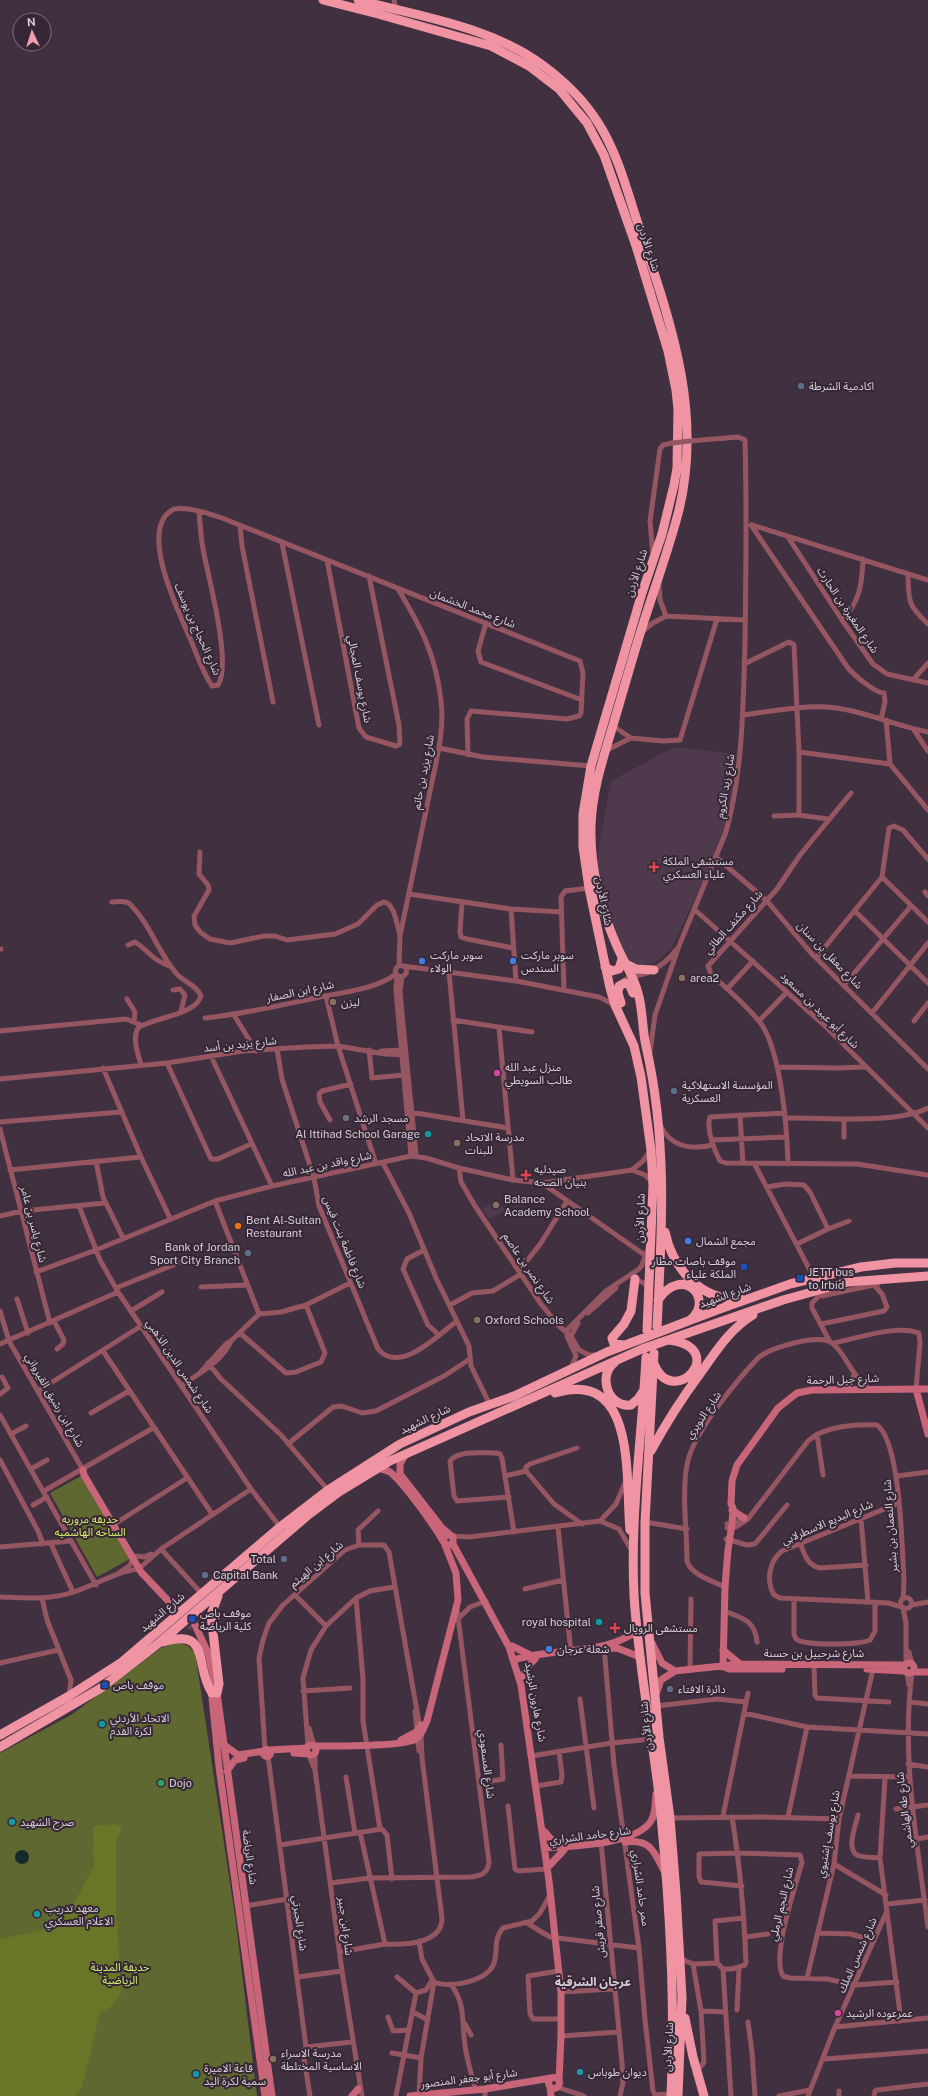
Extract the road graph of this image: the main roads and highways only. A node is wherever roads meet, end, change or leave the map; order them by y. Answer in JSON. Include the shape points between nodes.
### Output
{"nodes":[{"id":1,"x":323,"y":0,"type":"edge"},
{"id":2,"x":358,"y":0,"type":"edge"},
{"id":3,"x":624,"y":961,"type":"junction"},
{"id":4,"x":605,"y":968,"type":"junction"},
{"id":5,"x":654,"y":970,"type":"road end"},
{"id":6,"x":615,"y":987,"type":"junction"},
{"id":7,"x":645,"y":1044,"type":"junction"},
{"id":8,"x":634,"y":1046,"type":"junction"},
{"id":9,"x":662,"y":1223,"type":"junction"},
{"id":10,"x":928,"y":1263,"type":"edge"},
{"id":11,"x":634,"y":1276,"type":"road end"},
{"id":12,"x":928,"y":1276,"type":"edge"},
{"id":13,"x":758,"y":1296,"type":"junction"},
{"id":14,"x":658,"y":1300,"type":"junction"},
{"id":15,"x":766,"y":1307,"type":"junction"},
{"id":16,"x":679,"y":1325,"type":"junction"},
{"id":17,"x":657,"y":1327,"type":"dead end"},
{"id":18,"x":647,"y":1331,"type":"dead end"},
{"id":19,"x":668,"y":1340,"type":"junction"},
{"id":20,"x":625,"y":1345,"type":"junction"},
{"id":21,"x":620,"y":1359,"type":"junction"},
{"id":22,"x":654,"y":1363,"type":"junction"},
{"id":23,"x":644,"y":1389,"type":"junction"},
{"id":24,"x":521,"y":1403,"type":"junction"},
{"id":25,"x":650,"y":1454,"type":"junction"},
{"id":26,"x":633,"y":1549,"type":"junction"},
{"id":27,"x":221,"y":1591,"type":"junction"},
{"id":28,"x":159,"y":1643,"type":"junction"},
{"id":29,"x":0,"y":1735,"type":"edge"},
{"id":30,"x":0,"y":1747,"type":"edge"},
{"id":31,"x":682,"y":1997,"type":"junction"},
{"id":32,"x":672,"y":2094,"type":"edge"},
{"id":33,"x":704,"y":2096,"type":"edge"}],
"edges":[{"from":1,"to":4,"type":"highway","name":"شارع الأردن","via":[[491,46],[537,72],[558,89],[573,104],[590,128],[612,172],[664,335],[676,390],[677,468],[662,534],[591,766],[583,814],[583,847]]},
{"from":2,"to":3,"type":"highway","name":"شارع الأردن","via":[[477,32],[522,52],[547,68],[573,91],[593,114],[607,138],[621,172],[665,306],[685,391],[686,428],[682,491],[677,516],[606,750],[592,809],[592,854],[598,894]]},
{"from":3,"to":4,"type":"highway","via":[[619,969],[612,971]]},
{"from":3,"to":5,"type":"highway","via":[[642,970]]},
{"from":3,"to":7,"type":"highway","name":"شارع الأردن","via":[[639,994]]},
{"from":4,"to":6,"type":"highway","name":"شارع الأردن"},
{"from":6,"to":7,"type":"highway","via":[[625,983],[631,986]]},
{"from":6,"to":8,"type":"highway","via":[[632,1032]]},
{"from":6,"to":8,"type":"highway","name":"شارع الأردن","via":[[615,1005]]},
{"from":7,"to":9,"type":"highway","name":"شارع الأردن","via":[[650,1059],[659,1122]]},
{"from":8,"to":18,"type":"highway","name":"شارع الأردن","via":[[641,1077],[654,1185]]},
{"from":9,"to":13,"type":"highway","via":[[677,1265],[696,1284],[712,1294],[731,1299]]},
{"from":9,"to":14,"type":"highway","name":"شارع الأردن"},
{"from":10,"to":13,"type":"highway","name":"شارع الشهيد","via":[[873,1265],[814,1278]]},
{"from":11,"to":20,"type":"highway","via":[[631,1311],[612,1340],[617,1346]]},
{"from":12,"to":15,"type":"highway","name":"شارع الشهيد","via":[[878,1282],[848,1282]]},
{"from":13,"to":16,"type":"highway","name":"شارع الشهيد"},
{"from":14,"to":16,"type":"highway","via":[[675,1284],[685,1285],[695,1291],[699,1300],[698,1310],[693,1317]]},
{"from":14,"to":17,"type":"highway","name":"شارع الأردن"},
{"from":15,"to":19,"type":"highway","name":"شارع الشهيد"},
{"from":15,"to":25,"type":"highway","via":[[739,1324],[720,1346],[672,1411]]},
{"from":16,"to":20,"type":"highway","name":"شارع الشهيد"},
{"from":19,"to":21,"type":"highway","name":"شارع الشهيد"},
{"from":19,"to":22,"type":"highway","via":[[693,1349],[697,1359],[695,1371],[686,1379],[670,1381],[659,1374]]},
{"from":20,"to":29,"type":"highway","name":"شارع الشهيد","via":[[490,1405],[444,1422],[400,1444],[328,1490],[280,1527],[122,1662]]},
{"from":21,"to":23,"type":"highway","via":[[610,1366],[606,1375],[606,1387],[613,1399],[621,1404],[630,1405],[638,1399]]},
{"from":21,"to":24,"type":"highway","name":"شارع الشهيد"},
{"from":22,"to":23,"type":"highway","name":"شارع الأردن","via":[[650,1355]]},
{"from":22,"to":25,"type":"highway","name":"شارع الأردن"},
{"from":23,"to":26,"type":"highway","name":"شارع الأردن"},
{"from":24,"to":26,"type":"highway","via":[[571,1389],[589,1391],[602,1397],[612,1406],[619,1422],[627,1476]]},
{"from":24,"to":27,"type":"highway","name":"شارع الشهيد","via":[[378,1468],[307,1516]]},
{"from":25,"to":31,"type":"highway","name":"شارع الأردن","via":[[645,1522],[645,1593],[670,1818]]},
{"from":26,"to":32,"type":"highway","name":"شارع الأردن","via":[[636,1625],[667,1877],[673,2016]]},
{"from":27,"to":28,"type":"highway","name":"شارع الشهيد"},
{"from":27,"to":28,"type":"highway","via":[[214,1602],[211,1615],[219,1684],[214,1693],[207,1686],[198,1650],[194,1644],[180,1638]]},
{"from":28,"to":30,"type":"highway","name":"شارع الشهيد","via":[[88,1697]]},
{"from":31,"to":32,"type":"highway","name":"شارع الأردن"},
{"from":31,"to":33,"type":"highway","via":[[696,2070]]}]}
